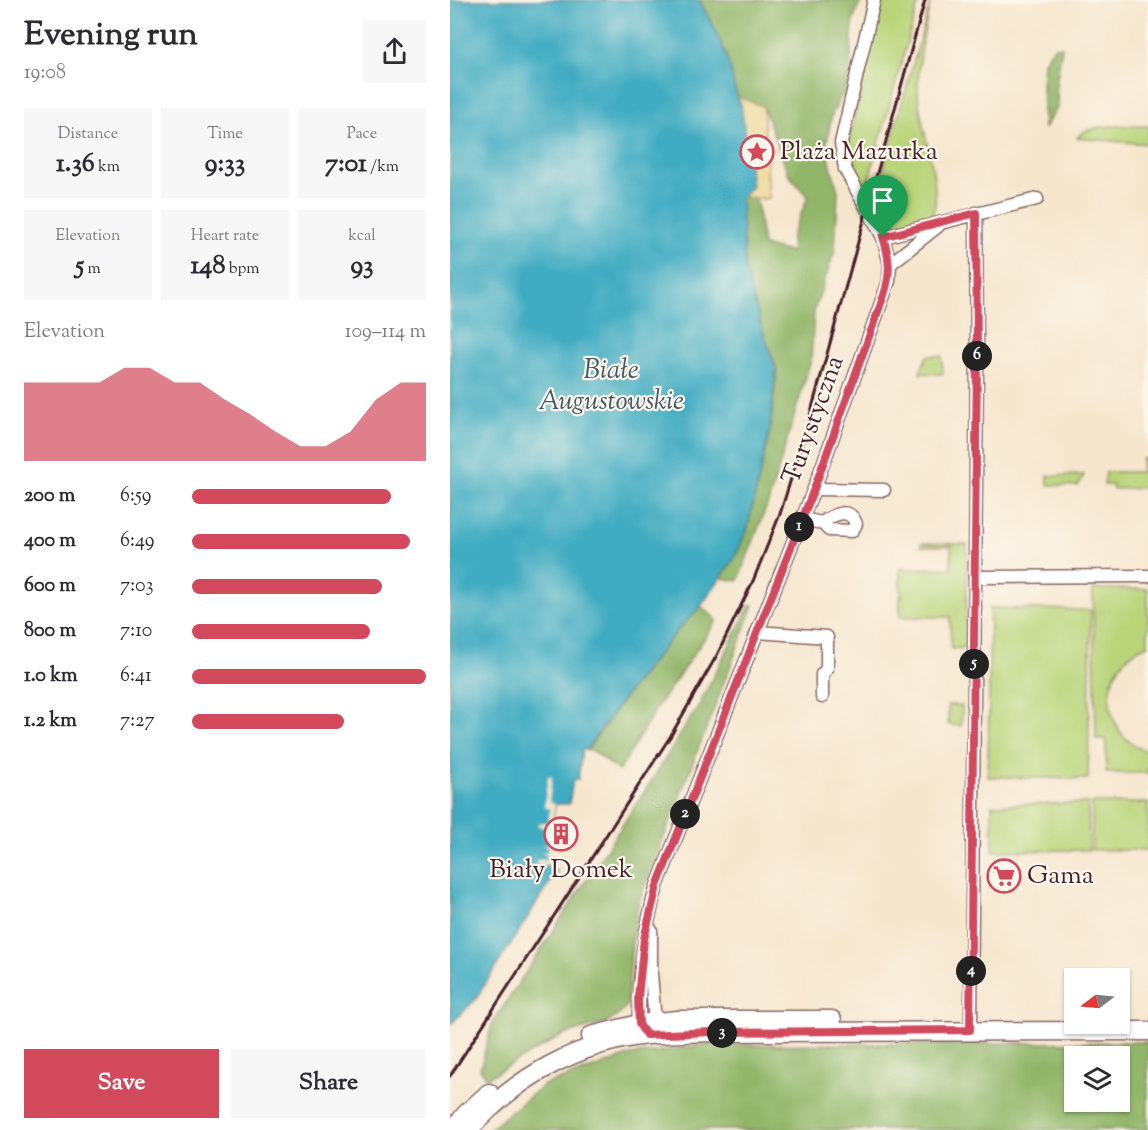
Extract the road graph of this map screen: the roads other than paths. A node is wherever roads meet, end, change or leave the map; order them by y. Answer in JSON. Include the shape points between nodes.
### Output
{"nodes":[{"id":1,"x":874,"y":0,"type":"edge"},
{"id":2,"x":1037,"y":199,"type":"dead end"},
{"id":3,"x":976,"y":213,"type":"junction"},
{"id":4,"x":943,"y":222,"type":"junction"},
{"id":5,"x":883,"y":237,"type":"junction"},
{"id":6,"x":890,"y":264,"type":"junction"},
{"id":7,"x":814,"y":489,"type":"junction"},
{"id":8,"x":884,"y":490,"type":"dead end"},
{"id":9,"x":802,"y":519,"type":"junction"},
{"id":10,"x":822,"y":523,"type":"dead end"},
{"id":11,"x":1148,"y":576,"type":"edge"},
{"id":12,"x":975,"y":577,"type":"junction"},
{"id":13,"x":757,"y":632,"type":"junction"},
{"id":14,"x":822,"y":697,"type":"dead end"},
{"id":15,"x":1130,"y":1019,"type":"edge"},
{"id":16,"x":1148,"y":1020,"type":"edge"},
{"id":17,"x":1064,"y":1024,"type":"edge"},
{"id":18,"x":970,"y":1025,"type":"junction"},
{"id":19,"x":646,"y":1027,"type":"junction"},
{"id":20,"x":1130,"y":1029,"type":"edge"},
{"id":21,"x":1148,"y":1031,"type":"edge"},
{"id":22,"x":453,"y":1130,"type":"edge"},
{"id":23,"x":469,"y":1130,"type":"edge"}],
"edges":[{"from":1,"to":5,"type":"street","name":"Turystyczna","via":[[841,143],[845,169]]},
{"from":2,"to":3,"type":"street"},
{"from":3,"to":4,"type":"street"},
{"from":3,"to":12,"type":"street"},
{"from":4,"to":5,"type":"street"},
{"from":4,"to":6,"type":"street"},
{"from":5,"to":6,"type":"street","name":"Turystyczna"},
{"from":6,"to":7,"type":"street","name":"Turystyczna","via":[[889,281]]},
{"from":7,"to":8,"type":"street"},
{"from":7,"to":9,"type":"street","name":"Turystyczna"},
{"from":9,"to":10,"type":"street"},
{"from":9,"to":13,"type":"street","name":"Turystyczna"},
{"from":11,"to":12,"type":"street"},
{"from":12,"to":18,"type":"street"},
{"from":13,"to":14,"type":"street","via":[[827,637]]},
{"from":13,"to":19,"type":"street","name":"Turystyczna","via":[[657,886],[644,939],[638,997]]},
{"from":15,"to":16,"type":"main road"},
{"from":17,"to":18,"type":"main road"},
{"from":18,"to":19,"type":"main road","via":[[782,1026],[677,1033]]},
{"from":19,"to":22,"type":"main road","via":[[607,1030],[549,1054],[501,1082]]},
{"from":19,"to":23,"type":"main road","via":[[540,1070],[511,1089]]},
{"from":20,"to":21,"type":"main road"}]}
